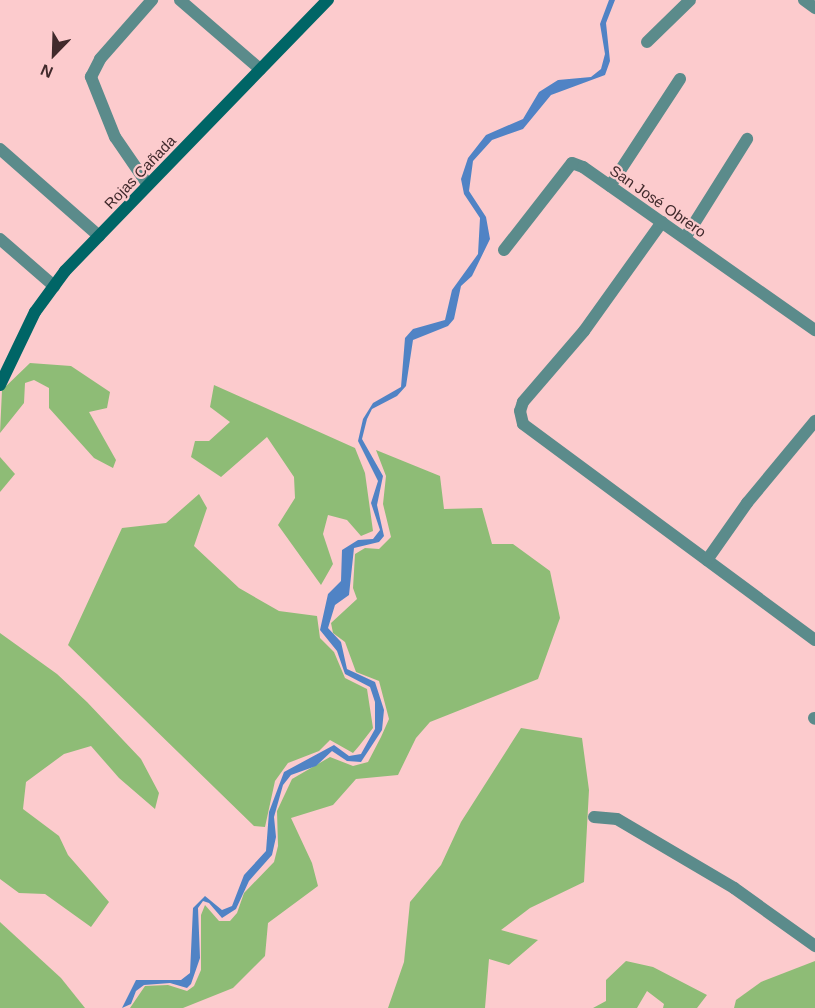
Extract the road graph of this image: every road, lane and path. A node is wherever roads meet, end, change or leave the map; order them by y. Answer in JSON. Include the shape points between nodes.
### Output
{"nodes":[{"id":1,"x":152,"y":0,"type":"edge"},
{"id":2,"x":180,"y":0,"type":"edge"},
{"id":3,"x":328,"y":0,"type":"edge"},
{"id":4,"x":690,"y":0,"type":"edge"},
{"id":5,"x":804,"y":0,"type":"edge"},
{"id":6,"x":815,"y":8,"type":"edge"},
{"id":7,"x":647,"y":42,"type":"dead end"},
{"id":8,"x":260,"y":69,"type":"junction"},
{"id":9,"x":681,"y":79,"type":"dead end"},
{"id":10,"x":747,"y":139,"type":"dead end"},
{"id":11,"x":0,"y":149,"type":"edge"},
{"id":12,"x":148,"y":185,"type":"junction"},
{"id":13,"x":610,"y":186,"type":"junction"},
{"id":14,"x":662,"y":222,"type":"junction"},
{"id":15,"x":99,"y":236,"type":"junction"},
{"id":16,"x":684,"y":238,"type":"junction"},
{"id":17,"x":0,"y":239,"type":"edge"},
{"id":18,"x":504,"y":250,"type":"dead end"},
{"id":19,"x":54,"y":286,"type":"junction"},
{"id":20,"x":815,"y":330,"type":"edge"},
{"id":21,"x":0,"y":385,"type":"edge"},
{"id":22,"x":815,"y":421,"type":"edge"},
{"id":23,"x":707,"y":560,"type":"junction"},
{"id":24,"x":815,"y":640,"type":"edge"},
{"id":25,"x":594,"y":817,"type":"dead end"},
{"id":26,"x":815,"y":946,"type":"edge"}],
"edges":[{"from":1,"to":12,"type":"street","via":[[100,59],[91,77],[115,137]]},
{"from":2,"to":8,"type":"street"},
{"from":3,"to":8,"type":"main road","name":"Rojas Cañada"},
{"from":4,"to":7,"type":"street"},
{"from":5,"to":6,"type":"street"},
{"from":8,"to":12,"type":"main road","name":"Rojas Cañada"},
{"from":9,"to":13,"type":"street"},
{"from":10,"to":16,"type":"street"},
{"from":11,"to":15,"type":"street"},
{"from":12,"to":15,"type":"main road","name":"Rojas Cañada"},
{"from":13,"to":14,"type":"street","name":"San José Obrero"},
{"from":13,"to":18,"type":"street","name":"San José Obrero","via":[[572,163]]},
{"from":14,"to":16,"type":"street","name":"San José Obrero"},
{"from":14,"to":23,"type":"street","via":[[584,331],[523,402],[520,411],[523,424]]},
{"from":15,"to":19,"type":"main road","name":"Rojas Cañada"},
{"from":16,"to":20,"type":"street","name":"San José Obrero"},
{"from":17,"to":19,"type":"street"},
{"from":19,"to":21,"type":"main road","name":"Rojas Cañada","via":[[35,312]]},
{"from":22,"to":23,"type":"street","via":[[747,503]]},
{"from":23,"to":24,"type":"street"},
{"from":25,"to":26,"type":"street","via":[[617,819],[734,888]]}]}
